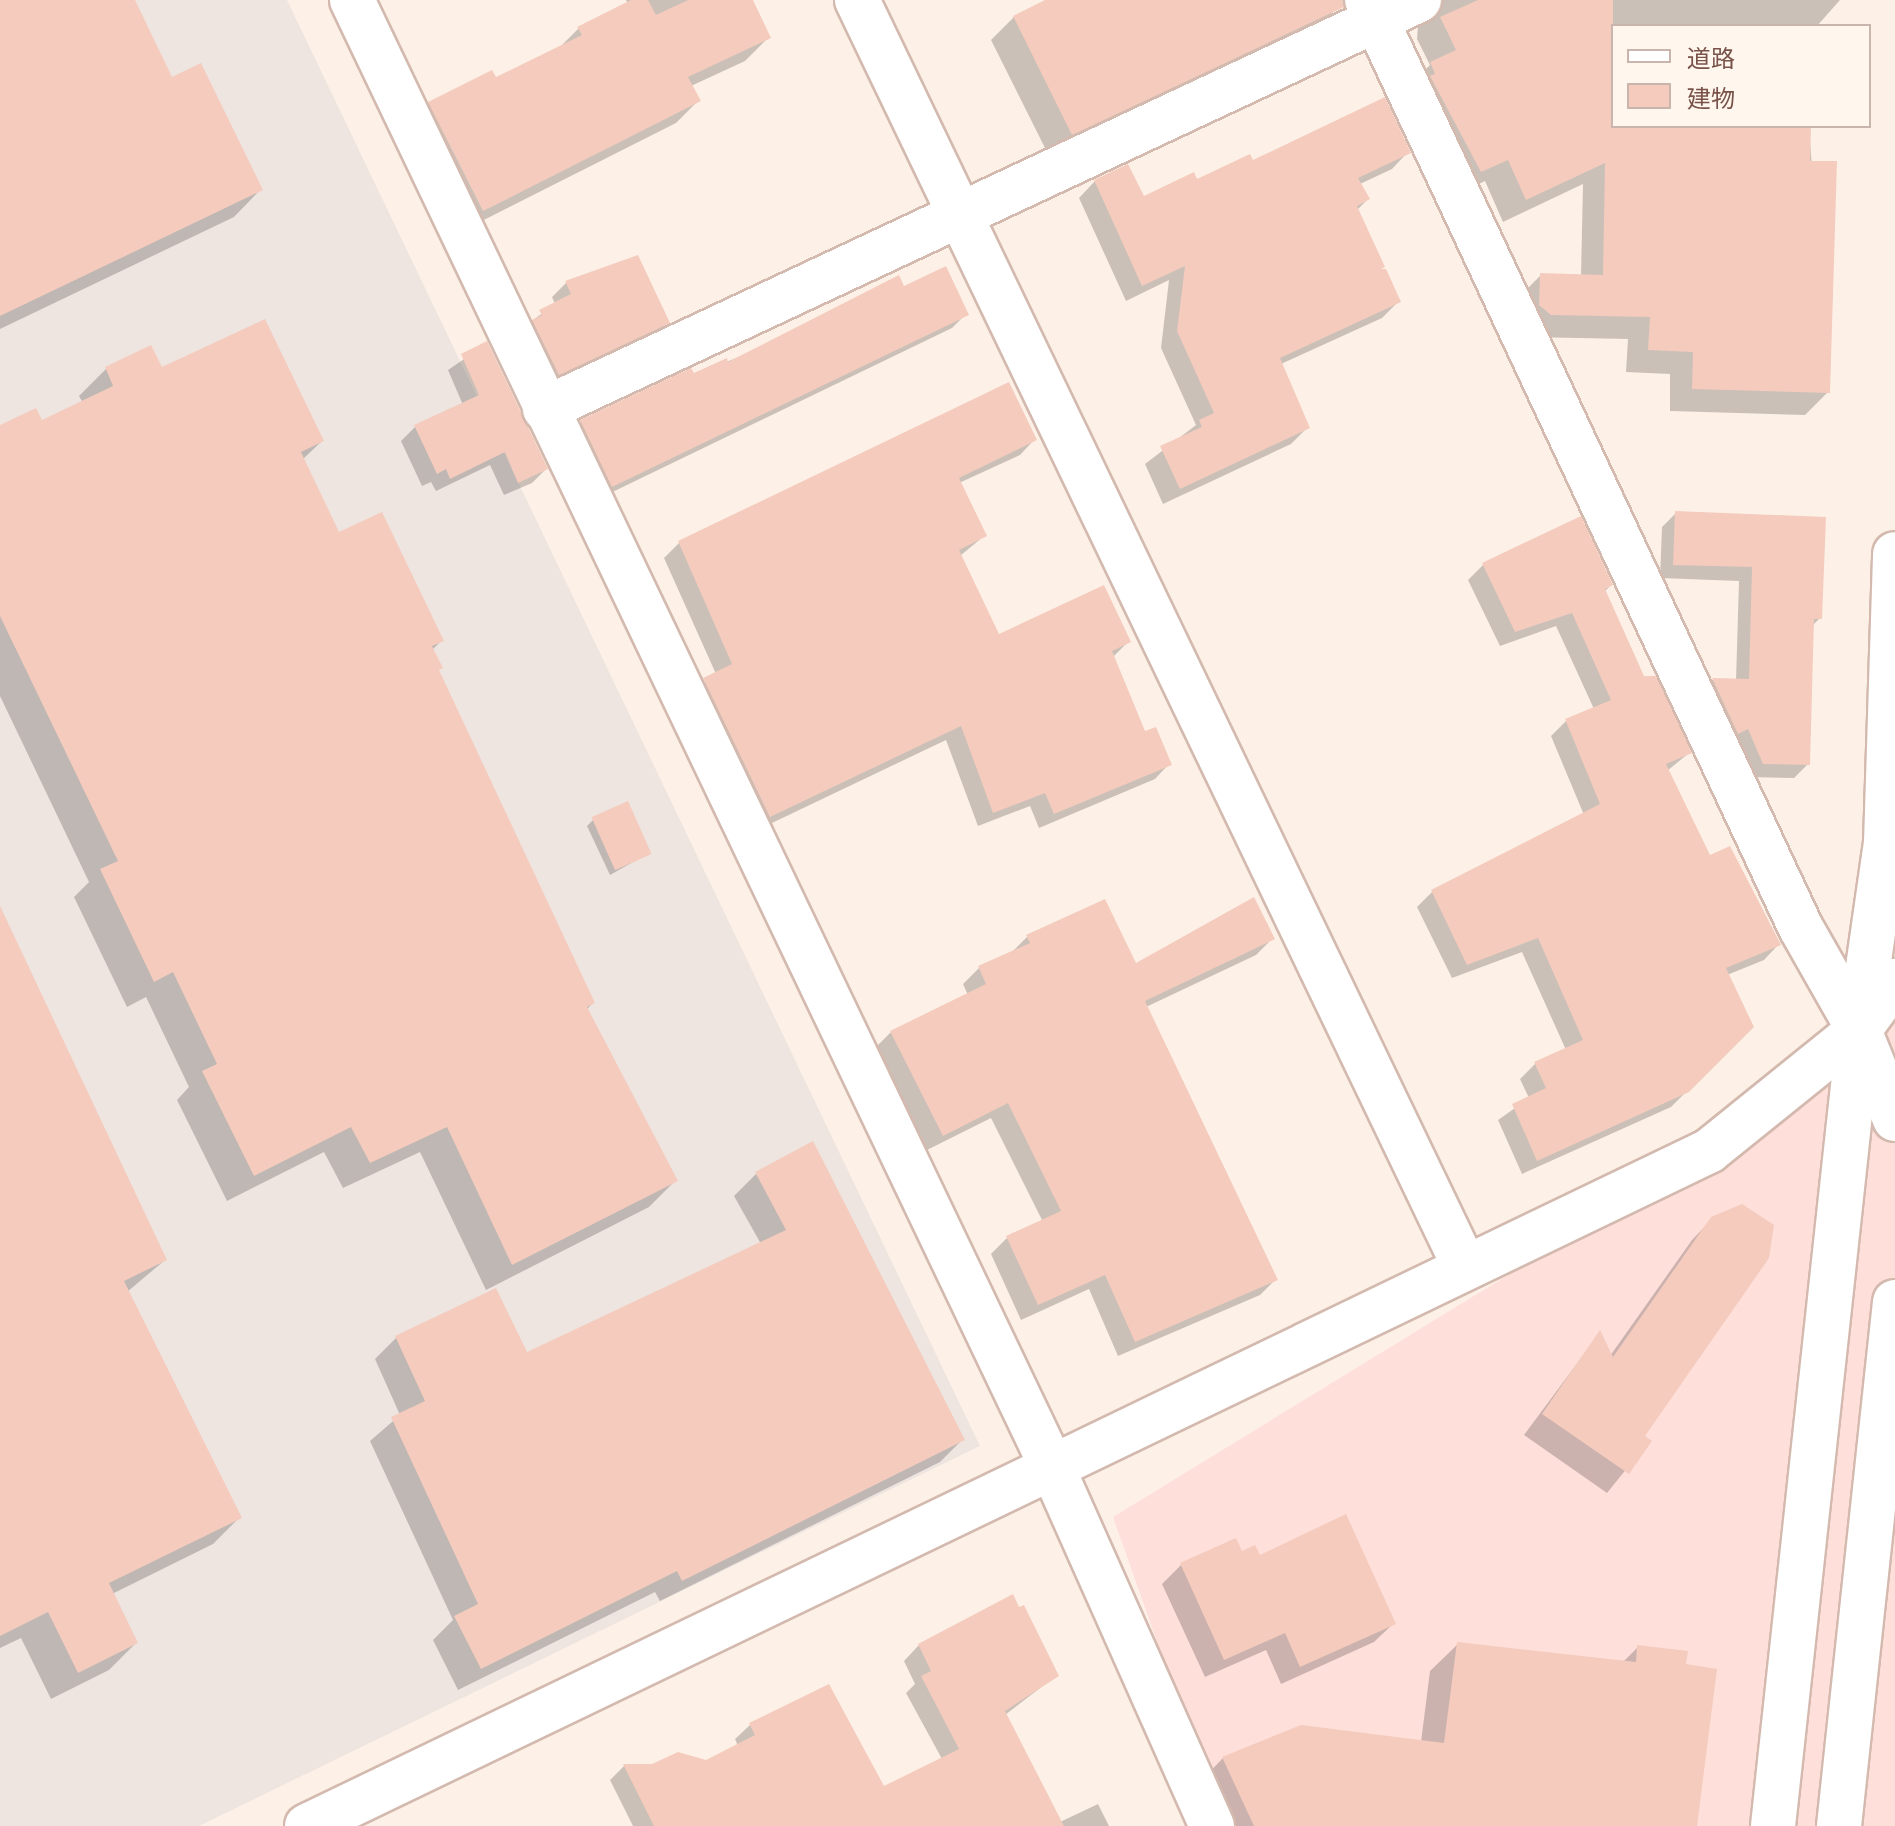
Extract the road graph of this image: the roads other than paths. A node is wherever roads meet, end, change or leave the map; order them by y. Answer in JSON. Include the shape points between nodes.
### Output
{"nodes":[{"id":1,"x":352,"y":0,"type":"edge"},
{"id":2,"x":857,"y":0,"type":"edge"},
{"id":3,"x":1419,"y":0,"type":"edge"},
{"id":4,"x":1372,"y":10,"type":"edge"},
{"id":5,"x":960,"y":216,"type":"junction"},
{"id":6,"x":545,"y":409,"type":"junction"},
{"id":7,"x":1895,"y":554,"type":"edge"},
{"id":8,"x":1895,"y":981,"type":"edge"},
{"id":9,"x":1859,"y":1030,"type":"junction"},
{"id":10,"x":1895,"y":1119,"type":"edge"},
{"id":11,"x":1464,"y":1265,"type":"junction"},
{"id":12,"x":1895,"y":1302,"type":"edge"},
{"id":13,"x":1053,"y":1469,"type":"junction"},
{"id":14,"x":307,"y":1826,"type":"edge"},
{"id":15,"x":1212,"y":1826,"type":"edge"},
{"id":16,"x":1773,"y":1826,"type":"edge"},
{"id":17,"x":1839,"y":1826,"type":"edge"}],
"edges":[{"from":1,"to":6,"type":"street"},
{"from":2,"to":5,"type":"street"},
{"from":3,"to":4,"type":"street"},
{"from":4,"to":5,"type":"street"},
{"from":4,"to":9,"type":"street","via":[[1801,928]]},
{"from":5,"to":6,"type":"street"},
{"from":5,"to":11,"type":"street"},
{"from":6,"to":13,"type":"street"},
{"from":7,"to":9,"type":"street","via":[[1886,843]]},
{"from":8,"to":9,"type":"street"},
{"from":9,"to":10,"type":"street"},
{"from":9,"to":11,"type":"street","via":[[1709,1151]]},
{"from":9,"to":16,"type":"street"},
{"from":11,"to":13,"type":"street"},
{"from":12,"to":17,"type":"street"},
{"from":13,"to":14,"type":"street"},
{"from":13,"to":15,"type":"street"}]}
